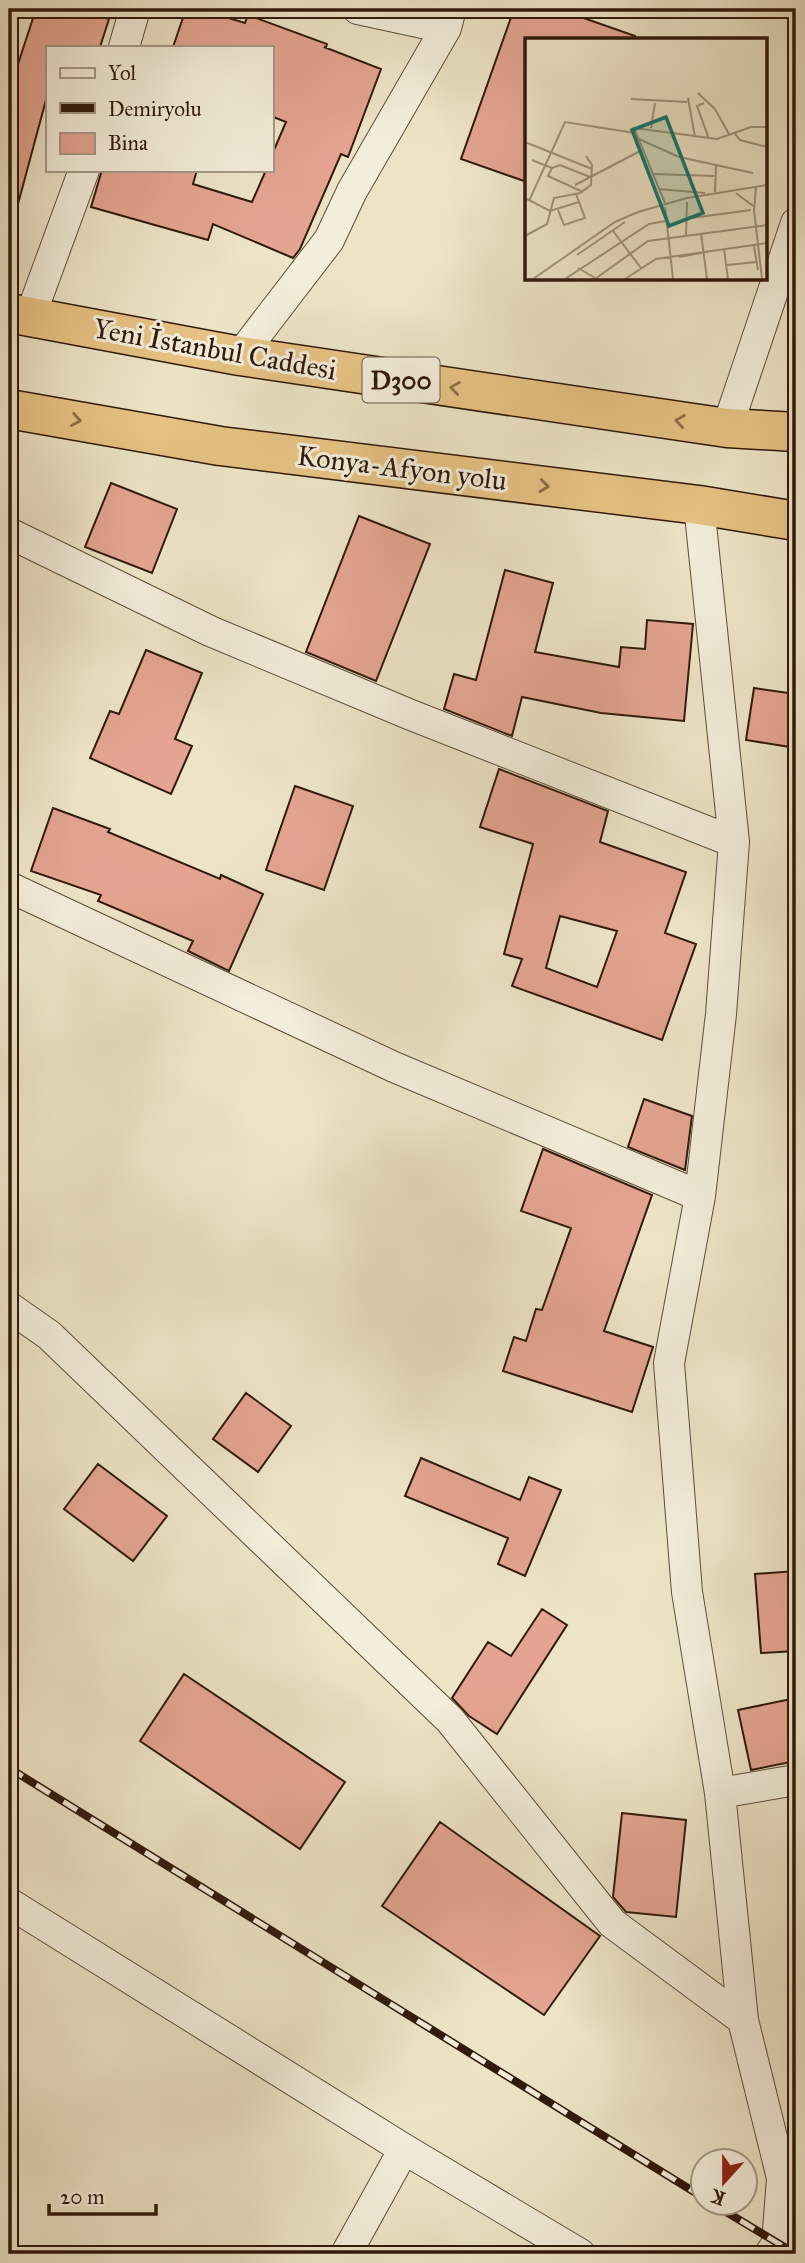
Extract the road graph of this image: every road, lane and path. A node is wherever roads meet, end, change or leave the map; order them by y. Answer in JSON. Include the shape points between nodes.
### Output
{"nodes":[{"id":1,"x":135,"y":9,"type":"edge"},
{"id":2,"x":358,"y":9,"type":"edge"},
{"id":3,"x":449,"y":18,"type":"edge"},
{"id":4,"x":124,"y":46,"type":"edge"},
{"id":5,"x":83,"y":172,"type":"edge"},
{"id":6,"x":796,"y":223,"type":"edge"},
{"id":7,"x":19,"y":315,"type":"edge"},
{"id":8,"x":240,"y":356,"type":"junction"},
{"id":9,"x":9,"y":409,"type":"edge"},
{"id":10,"x":727,"y":428,"type":"junction"},
{"id":11,"x":796,"y":432,"type":"edge"},
{"id":12,"x":699,"y":505,"type":"junction"},
{"id":13,"x":796,"y":522,"type":"edge"},
{"id":14,"x":9,"y":533,"type":"edge"},
{"id":15,"x":734,"y":842,"type":"junction"},
{"id":16,"x":9,"y":887,"type":"edge"},
{"id":17,"x":700,"y":1196,"type":"junction"},
{"id":18,"x":9,"y":1307,"type":"edge"},
{"id":19,"x":796,"y":1780,"type":"edge"},
{"id":20,"x":720,"y":1793,"type":"junction"},
{"id":21,"x":9,"y":1903,"type":"edge"},
{"id":22,"x":743,"y":2020,"type":"junction"},
{"id":23,"x":404,"y":2149,"type":"junction"},
{"id":24,"x":789,"y":2182,"type":"edge"},
{"id":25,"x":346,"y":2254,"type":"edge"},
{"id":26,"x":580,"y":2254,"type":"edge"},
{"id":27,"x":770,"y":2254,"type":"edge"}],
"edges":[{"from":1,"to":4,"type":"street"},
{"from":2,"to":3,"type":"street"},
{"from":3,"to":8,"type":"street","via":[[329,240]]},
{"from":5,"to":7,"type":"street"},
{"from":6,"to":10,"type":"street"},
{"from":7,"to":8,"type":"highway","name":"Yeni İstanbul Caddesi","number":"D300"},
{"from":10,"to":8,"type":"highway","name":"Yeni İstanbul Caddesi","number":"D300","one_way":true},
{"from":9,"to":12,"type":"highway","name":"Konya-Afyon yolu","one_way":true,"via":[[220,446]]},
{"from":10,"to":11,"type":"highway","name":"Yeni İstanbul Caddesi","number":"D300"},
{"from":12,"to":13,"type":"highway","name":"Konya-Afyon yolu"},
{"from":12,"to":15,"type":"street"},
{"from":14,"to":15,"type":"street","via":[[210,631]]},
{"from":15,"to":17,"type":"street","via":[[721,1014]]},
{"from":16,"to":17,"type":"street","via":[[394,1068]]},
{"from":17,"to":20,"type":"street","via":[[668,1363],[687,1591]]},
{"from":18,"to":22,"type":"street","via":[[49,1335],[450,1720],[612,1923]]},
{"from":19,"to":20,"type":"street"},
{"from":20,"to":22,"type":"street"},
{"from":21,"to":23,"type":"street"},
{"from":22,"to":24,"type":"street"},
{"from":23,"to":25,"type":"street"},
{"from":23,"to":26,"type":"street"},
{"from":24,"to":27,"type":"street","via":[[778,2243]]}]}
